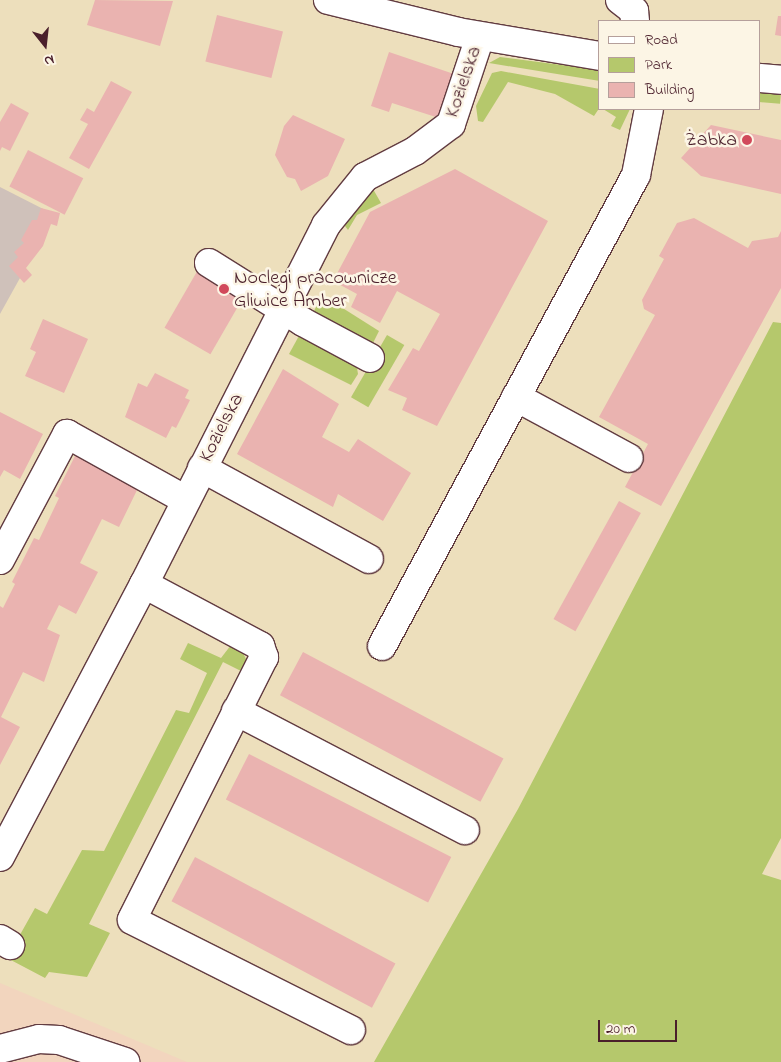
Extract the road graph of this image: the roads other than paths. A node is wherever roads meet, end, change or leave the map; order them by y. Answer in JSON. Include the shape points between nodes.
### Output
{"nodes":[{"id":1,"x":328,"y":0,"type":"edge"},
{"id":2,"x":620,"y":0,"type":"edge"},
{"id":3,"x":634,"y":20,"type":"edge"},
{"id":4,"x":480,"y":37,"type":"junction"},
{"id":5,"x":598,"y":56,"type":"edge"},
{"id":6,"x":761,"y":78,"type":"edge"},
{"id":7,"x":781,"y":80,"type":"edge"},
{"id":8,"x":649,"y":110,"type":"edge"},
{"id":9,"x":209,"y":263,"type":"dead end"},
{"id":10,"x":284,"y":308,"type":"junction"},
{"id":11,"x":370,"y":358,"type":"dead end"},
{"id":12,"x":516,"y":397,"type":"junction"},
{"id":13,"x":629,"y":458,"type":"dead end"},
{"id":14,"x":202,"y":468,"type":"junction"},
{"id":15,"x":186,"y":500,"type":"junction"},
{"id":16,"x":369,"y":559,"type":"dead end"},
{"id":17,"x":0,"y":560,"type":"edge"},
{"id":18,"x":144,"y":584,"type":"junction"},
{"id":19,"x":382,"y":646,"type":"dead end"},
{"id":20,"x":236,"y":711,"type":"junction"},
{"id":21,"x":465,"y":830,"type":"dead end"},
{"id":22,"x":0,"y":857,"type":"edge"},
{"id":23,"x":351,"y":1030,"type":"dead end"},
{"id":24,"x":0,"y":1049,"type":"edge"},
{"id":25,"x":125,"y":1062,"type":"edge"}],
"edges":[{"from":1,"to":4,"type":"street","name":"Kozielska"},
{"from":2,"to":3,"type":"street","via":[[634,11]]},
{"from":4,"to":5,"type":"street","name":"Kozielska"},
{"from":4,"to":10,"type":"street","name":"Kozielska","via":[[451,124],[416,151],[365,177],[326,225]]},
{"from":6,"to":7,"type":"street"},
{"from":8,"to":12,"type":"street","via":[[636,175]]},
{"from":9,"to":10,"type":"street"},
{"from":10,"to":11,"type":"street","via":[[303,322]]},
{"from":10,"to":14,"type":"street","name":"Kozielska"},
{"from":12,"to":13,"type":"street"},
{"from":12,"to":19,"type":"street"},
{"from":14,"to":15,"type":"street","name":"Kozielska"},
{"from":14,"to":16,"type":"street"},
{"from":15,"to":17,"type":"street","via":[[67,434]]},
{"from":15,"to":18,"type":"street","name":"Kozielska"},
{"from":18,"to":20,"type":"street","via":[[260,646],[264,657]]},
{"from":18,"to":22,"type":"street","name":"Kozielska"},
{"from":20,"to":21,"type":"street"},
{"from":20,"to":23,"type":"street","via":[[132,920]]},
{"from":24,"to":25,"type":"street","via":[[39,1039],[59,1040]]}]}
